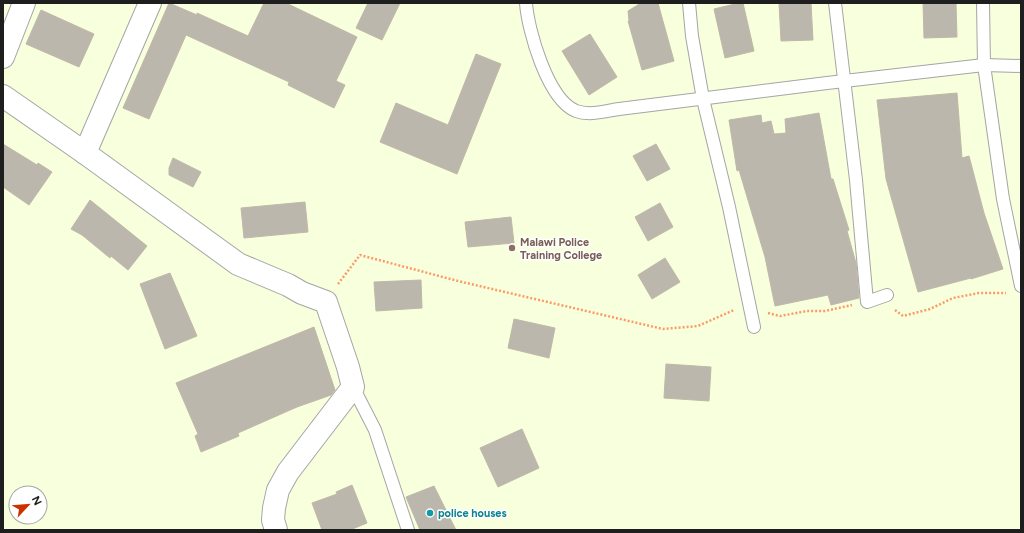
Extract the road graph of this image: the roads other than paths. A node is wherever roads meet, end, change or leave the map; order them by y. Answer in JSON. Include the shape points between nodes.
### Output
{"nodes":[{"id":1,"x":24,"y":3,"type":"edge"},
{"id":2,"x":150,"y":3,"type":"edge"},
{"id":3,"x":526,"y":3,"type":"edge"},
{"id":4,"x":688,"y":3,"type":"edge"},
{"id":5,"x":835,"y":3,"type":"edge"},
{"id":6,"x":983,"y":3,"type":"edge"},
{"id":7,"x":3,"y":57,"type":"edge"},
{"id":8,"x":984,"y":66,"type":"junction"},
{"id":9,"x":1021,"y":66,"type":"edge"},
{"id":10,"x":845,"y":81,"type":"junction"},
{"id":11,"x":3,"y":96,"type":"edge"},
{"id":12,"x":703,"y":98,"type":"junction"},
{"id":13,"x":85,"y":152,"type":"junction"},
{"id":14,"x":1021,"y":286,"type":"edge"},
{"id":15,"x":887,"y":295,"type":"dead end"},
{"id":16,"x":754,"y":327,"type":"dead end"},
{"id":17,"x":353,"y":387,"type":"junction"},
{"id":18,"x":276,"y":530,"type":"edge"},
{"id":19,"x":408,"y":530,"type":"edge"}],
"edges":[{"from":1,"to":7,"type":"street"},
{"from":2,"to":13,"type":"street"},
{"from":3,"to":12,"type":"lane","via":[[530,30],[548,80],[564,102],[576,111],[591,114]]},
{"from":4,"to":12,"type":"lane"},
{"from":5,"to":10,"type":"lane"},
{"from":6,"to":8,"type":"lane"},
{"from":8,"to":9,"type":"lane"},
{"from":8,"to":10,"type":"lane"},
{"from":8,"to":14,"type":"lane","via":[[1003,199]]},
{"from":10,"to":12,"type":"lane"},
{"from":10,"to":15,"type":"lane","via":[[867,302]]},
{"from":11,"to":13,"type":"street"},
{"from":12,"to":16,"type":"lane"},
{"from":13,"to":17,"type":"street","via":[[238,264],[326,302]]},
{"from":17,"to":18,"type":"street","via":[[288,472],[278,490],[273,514]]},
{"from":17,"to":19,"type":"lane","via":[[375,430]]}]}
